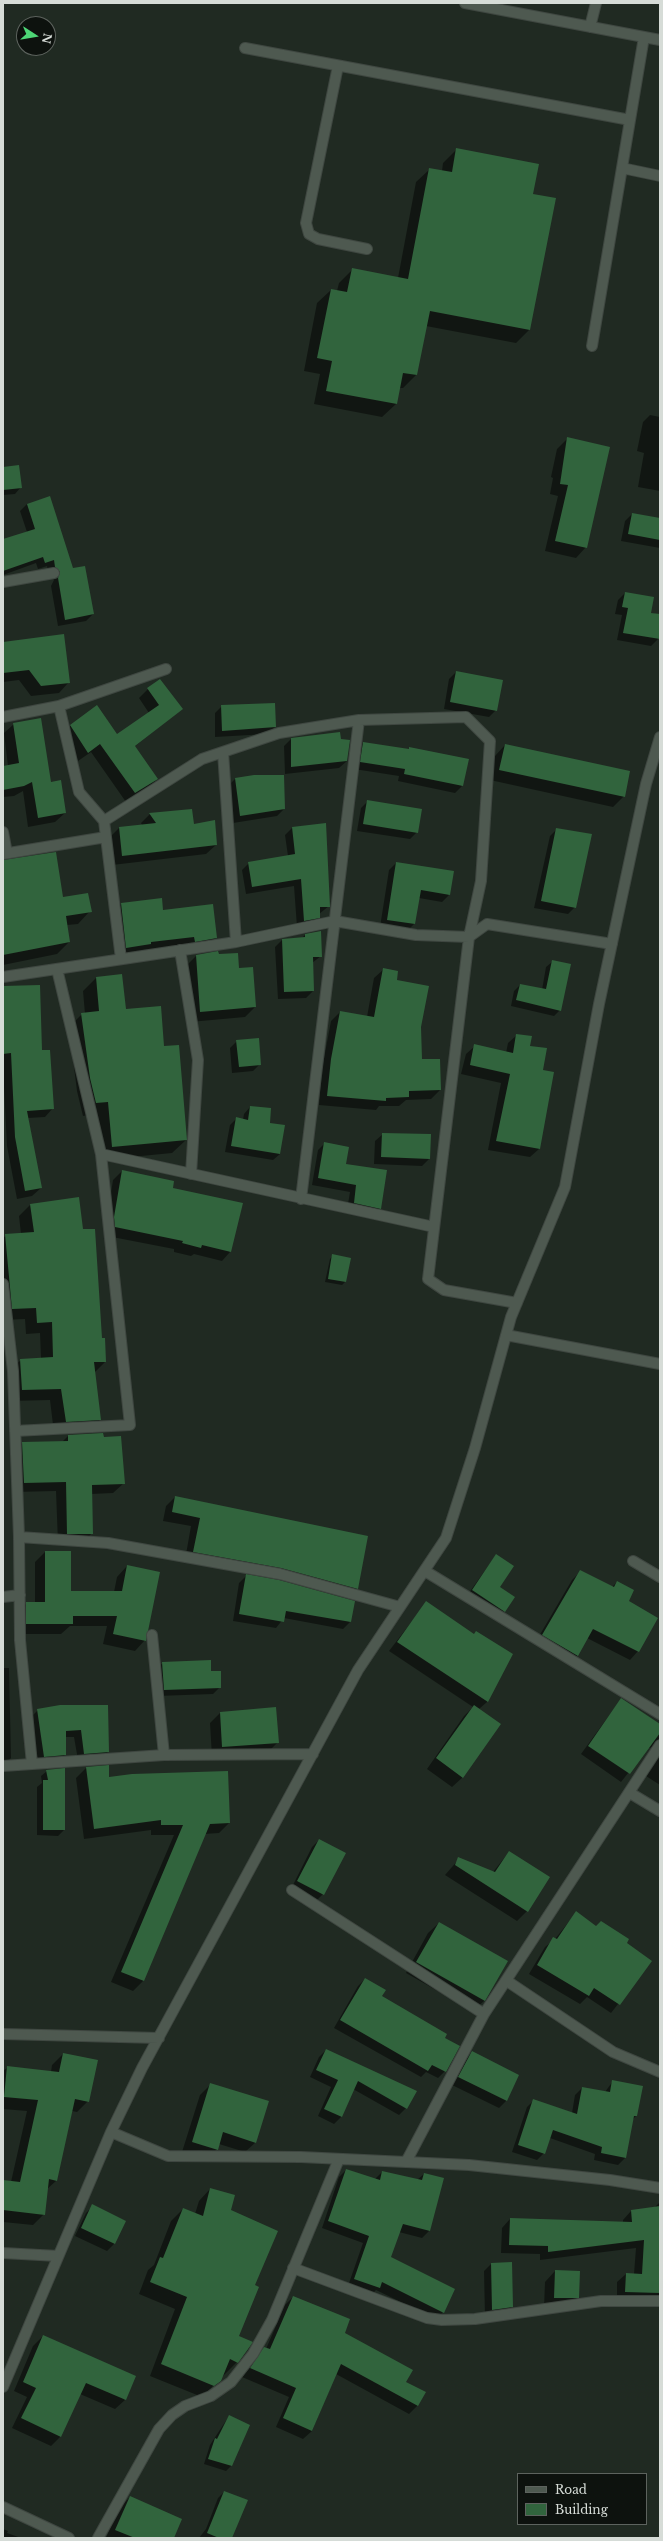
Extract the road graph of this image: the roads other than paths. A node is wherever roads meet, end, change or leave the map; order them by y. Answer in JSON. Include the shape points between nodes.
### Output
{"nodes":[{"id":1,"x":465,"y":3,"type":"edge"},
{"id":2,"x":596,"y":3,"type":"edge"},
{"id":3,"x":590,"y":27,"type":"junction"},
{"id":4,"x":644,"y":37,"type":"junction"},
{"id":5,"x":660,"y":40,"type":"edge"},
{"id":6,"x":245,"y":48,"type":"dead end"},
{"id":7,"x":338,"y":66,"type":"junction"},
{"id":8,"x":630,"y":120,"type":"junction"},
{"id":9,"x":622,"y":168,"type":"junction"},
{"id":10,"x":660,"y":176,"type":"edge"},
{"id":11,"x":367,"y":249,"type":"dead end"},
{"id":12,"x":592,"y":346,"type":"dead end"},
{"id":13,"x":54,"y":572,"type":"dead end"},
{"id":14,"x":3,"y":582,"type":"edge"},
{"id":15,"x":166,"y":669,"type":"dead end"},
{"id":16,"x":59,"y":706,"type":"junction"},
{"id":17,"x":3,"y":717,"type":"edge"},
{"id":18,"x":359,"y":720,"type":"junction"},
{"id":19,"x":660,"y":738,"type":"edge"},
{"id":20,"x":223,"y":752,"type":"junction"},
{"id":21,"x":104,"y":821,"type":"junction"},
{"id":22,"x":3,"y":832,"type":"edge"},
{"id":23,"x":106,"y":837,"type":"junction"},
{"id":24,"x":5,"y":853,"type":"edge"},
{"id":25,"x":335,"y":921,"type":"junction"},
{"id":26,"x":469,"y":937,"type":"junction"},
{"id":27,"x":236,"y":942,"type":"junction"},
{"id":28,"x":612,"y":944,"type":"junction"},
{"id":29,"x":180,"y":950,"type":"junction"},
{"id":30,"x":121,"y":959,"type":"junction"},
{"id":31,"x":58,"y":969,"type":"junction"},
{"id":32,"x":3,"y":977,"type":"edge"},
{"id":33,"x":100,"y":1154,"type":"junction"},
{"id":34,"x":191,"y":1174,"type":"junction"},
{"id":35,"x":301,"y":1199,"type":"junction"},
{"id":36,"x":434,"y":1227,"type":"junction"},
{"id":37,"x":3,"y":1284,"type":"edge"},
{"id":38,"x":517,"y":1303,"type":"junction"},
{"id":39,"x":506,"y":1335,"type":"junction"},
{"id":40,"x":660,"y":1364,"type":"edge"},
{"id":41,"x":15,"y":1431,"type":"junction"},
{"id":42,"x":19,"y":1537,"type":"junction"},
{"id":43,"x":633,"y":1561,"type":"dead end"},
{"id":44,"x":425,"y":1571,"type":"junction"},
{"id":45,"x":660,"y":1576,"type":"edge"},
{"id":46,"x":20,"y":1595,"type":"junction"},
{"id":47,"x":3,"y":1597,"type":"edge"},
{"id":48,"x":400,"y":1607,"type":"junction"},
{"id":49,"x":152,"y":1635,"type":"dead end"},
{"id":50,"x":660,"y":1714,"type":"edge"},
{"id":51,"x":660,"y":1745,"type":"edge"},
{"id":52,"x":313,"y":1754,"type":"junction"},
{"id":53,"x":164,"y":1755,"type":"junction"},
{"id":54,"x":32,"y":1764,"type":"junction"},
{"id":55,"x":3,"y":1766,"type":"edge"},
{"id":56,"x":630,"y":1793,"type":"junction"},
{"id":57,"x":660,"y":1811,"type":"edge"},
{"id":58,"x":292,"y":1890,"type":"dead end"},
{"id":59,"x":508,"y":1981,"type":"junction"},
{"id":60,"x":484,"y":2014,"type":"junction"},
{"id":61,"x":3,"y":2034,"type":"edge"},
{"id":62,"x":159,"y":2038,"type":"junction"},
{"id":63,"x":660,"y":2072,"type":"edge"},
{"id":64,"x":111,"y":2132,"type":"junction"},
{"id":65,"x":339,"y":2159,"type":"junction"},
{"id":66,"x":406,"y":2162,"type":"junction"},
{"id":67,"x":660,"y":2188,"type":"edge"},
{"id":68,"x":3,"y":2253,"type":"edge"},
{"id":69,"x":58,"y":2256,"type":"junction"},
{"id":70,"x":293,"y":2268,"type":"junction"},
{"id":71,"x":660,"y":2301,"type":"edge"},
{"id":72,"x":3,"y":2387,"type":"edge"},
{"id":73,"x":3,"y":2507,"type":"edge"},
{"id":74,"x":69,"y":2538,"type":"edge"},
{"id":75,"x":98,"y":2538,"type":"edge"}],
"edges":[{"from":1,"to":3,"type":"street"},
{"from":2,"to":3,"type":"street"},
{"from":3,"to":4,"type":"street"},
{"from":4,"to":5,"type":"street"},
{"from":4,"to":8,"type":"street"},
{"from":6,"to":7,"type":"street"},
{"from":7,"to":8,"type":"street"},
{"from":7,"to":11,"type":"street","via":[[306,223],[309,234],[318,239]]},
{"from":8,"to":9,"type":"street"},
{"from":9,"to":10,"type":"street"},
{"from":9,"to":12,"type":"street"},
{"from":13,"to":14,"type":"street"},
{"from":15,"to":16,"type":"street"},
{"from":16,"to":17,"type":"street"},
{"from":16,"to":21,"type":"street","via":[[79,792]]},
{"from":18,"to":20,"type":"street","via":[[279,733]]},
{"from":18,"to":25,"type":"street"},
{"from":18,"to":26,"type":"street","via":[[466,717],[490,741],[481,881]]},
{"from":19,"to":28,"type":"street","via":[[646,784]]},
{"from":20,"to":21,"type":"street","via":[[202,759]]},
{"from":20,"to":27,"type":"street"},
{"from":21,"to":23,"type":"street"},
{"from":22,"to":24,"type":"street"},
{"from":23,"to":24,"type":"street"},
{"from":23,"to":30,"type":"street"},
{"from":25,"to":26,"type":"street","via":[[416,935]]},
{"from":25,"to":27,"type":"street"},
{"from":25,"to":35,"type":"street"},
{"from":26,"to":28,"type":"street","via":[[487,924]]},
{"from":26,"to":36,"type":"street"},
{"from":27,"to":29,"type":"street"},
{"from":28,"to":38,"type":"street","via":[[565,1187]]},
{"from":29,"to":30,"type":"street"},
{"from":29,"to":34,"type":"street","via":[[198,1060]]},
{"from":30,"to":31,"type":"street"},
{"from":31,"to":32,"type":"street"},
{"from":31,"to":33,"type":"street"},
{"from":33,"to":34,"type":"street"},
{"from":33,"to":41,"type":"street","via":[[130,1426]]},
{"from":34,"to":35,"type":"street"},
{"from":35,"to":36,"type":"street"},
{"from":36,"to":38,"type":"street","via":[[428,1280],[444,1290]]},
{"from":37,"to":41,"type":"street"},
{"from":38,"to":39,"type":"street"},
{"from":39,"to":40,"type":"street"},
{"from":39,"to":44,"type":"street","via":[[475,1448],[446,1538]]},
{"from":41,"to":42,"type":"street"},
{"from":42,"to":46,"type":"street"},
{"from":42,"to":48,"type":"street","via":[[108,1543],[280,1574]]},
{"from":43,"to":45,"type":"street"},
{"from":44,"to":48,"type":"street"},
{"from":44,"to":50,"type":"street"},
{"from":46,"to":47,"type":"street"},
{"from":46,"to":54,"type":"street","via":[[21,1647]]},
{"from":48,"to":52,"type":"street","via":[[358,1670]]},
{"from":49,"to":53,"type":"street"},
{"from":51,"to":56,"type":"street"},
{"from":52,"to":53,"type":"street"},
{"from":52,"to":62,"type":"street"},
{"from":53,"to":54,"type":"street"},
{"from":54,"to":55,"type":"street"},
{"from":56,"to":57,"type":"street"},
{"from":56,"to":59,"type":"street"},
{"from":58,"to":60,"type":"street"},
{"from":59,"to":60,"type":"street"},
{"from":59,"to":63,"type":"street","via":[[613,2052]]},
{"from":60,"to":66,"type":"street"},
{"from":61,"to":62,"type":"street"},
{"from":62,"to":64,"type":"street"},
{"from":64,"to":65,"type":"street","via":[[168,2156]]},
{"from":64,"to":69,"type":"street"},
{"from":65,"to":66,"type":"street"},
{"from":65,"to":70,"type":"street"},
{"from":66,"to":67,"type":"street","via":[[469,2165]]},
{"from":68,"to":69,"type":"street"},
{"from":69,"to":72,"type":"street"},
{"from":70,"to":71,"type":"street","via":[[427,2318],[442,2320],[475,2319],[601,2301]]},
{"from":70,"to":75,"type":"street","via":[[272,2320],[239,2373],[211,2396],[185,2406],[172,2415],[159,2429]]},
{"from":73,"to":74,"type":"street"}]}
